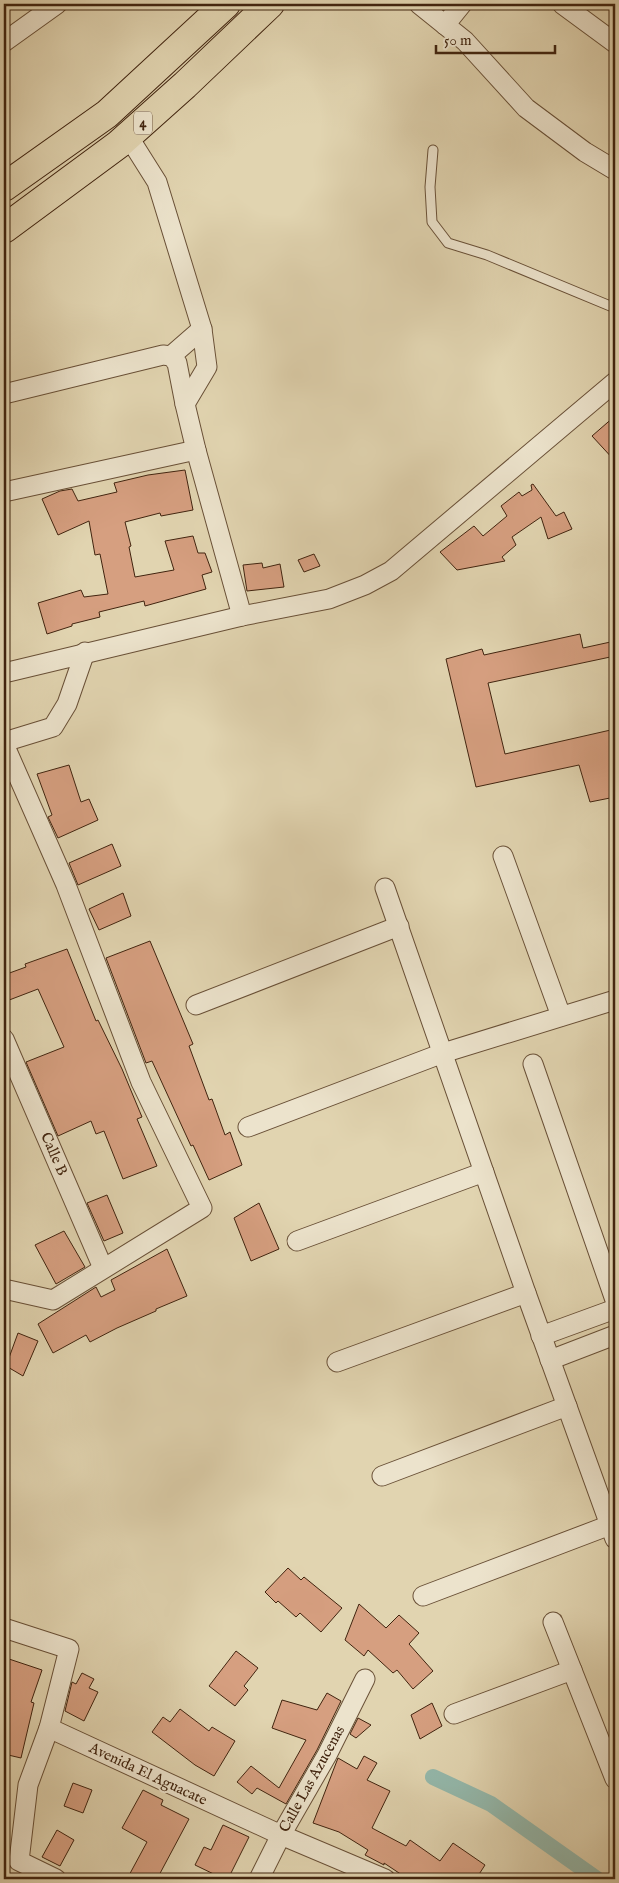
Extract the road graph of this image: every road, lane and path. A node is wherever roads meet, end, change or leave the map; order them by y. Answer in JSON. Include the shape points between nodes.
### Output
{"nodes":[{"id":1,"x":57,"y":4,"type":"edge"},
{"id":2,"x":226,"y":4,"type":"edge"},
{"id":3,"x":270,"y":4,"type":"edge"},
{"id":4,"x":418,"y":4,"type":"edge"},
{"id":5,"x":462,"y":4,"type":"edge"},
{"id":6,"x":562,"y":4,"type":"edge"},
{"id":7,"x":445,"y":24,"type":"junction"},
{"id":8,"x":4,"y":42,"type":"edge"},
{"id":9,"x":615,"y":43,"type":"edge"},
{"id":10,"x":128,"y":136,"type":"junction"},
{"id":11,"x":433,"y":150,"type":"dead end"},
{"id":12,"x":615,"y":170,"type":"edge"},
{"id":13,"x":4,"y":187,"type":"edge"},
{"id":14,"x":4,"y":229,"type":"edge"},
{"id":15,"x":615,"y":308,"type":"edge"},
{"id":16,"x":202,"y":329,"type":"junction"},
{"id":17,"x":171,"y":356,"type":"junction"},
{"id":18,"x":615,"y":382,"type":"edge"},
{"id":19,"x":4,"y":394,"type":"edge"},
{"id":20,"x":185,"y":404,"type":"junction"},
{"id":21,"x":196,"y":450,"type":"junction"},
{"id":22,"x":4,"y":492,"type":"edge"},
{"id":23,"x":242,"y":616,"type":"junction"},
{"id":24,"x":85,"y":652,"type":"junction"},
{"id":25,"x":4,"y":673,"type":"edge"},
{"id":26,"x":4,"y":743,"type":"edge"},
{"id":27,"x":503,"y":856,"type":"dead end"},
{"id":28,"x":386,"y":888,"type":"dead end"},
{"id":29,"x":399,"y":926,"type":"junction"},
{"id":30,"x":615,"y":1000,"type":"edge"},
{"id":31,"x":196,"y":1005,"type":"dead end"},
{"id":32,"x":561,"y":1016,"type":"junction"},
{"id":33,"x":4,"y":1039,"type":"edge"},
{"id":34,"x":443,"y":1053,"type":"junction"},
{"id":35,"x":533,"y":1064,"type":"dead end"},
{"id":36,"x":248,"y":1127,"type":"dead end"},
{"id":37,"x":484,"y":1172,"type":"junction"},
{"id":38,"x":297,"y":1241,"type":"dead end"},
{"id":39,"x":103,"y":1268,"type":"junction"},
{"id":40,"x":4,"y":1289,"type":"edge"},
{"id":41,"x":526,"y":1294,"type":"junction"},
{"id":42,"x":615,"y":1300,"type":"edge"},
{"id":43,"x":615,"y":1309,"type":"edge"},
{"id":44,"x":615,"y":1335,"type":"edge"},
{"id":45,"x":541,"y":1336,"type":"junction"},
{"id":46,"x":550,"y":1360,"type":"junction"},
{"id":47,"x":337,"y":1362,"type":"dead end"},
{"id":48,"x":567,"y":1406,"type":"junction"},
{"id":49,"x":382,"y":1476,"type":"dead end"},
{"id":50,"x":613,"y":1532,"type":"edge"},
{"id":51,"x":423,"y":1596,"type":"dead end"},
{"id":52,"x":553,"y":1622,"type":"dead end"},
{"id":53,"x":4,"y":1628,"type":"edge"},
{"id":54,"x":572,"y":1670,"type":"junction"},
{"id":55,"x":365,"y":1679,"type":"dead end"},
{"id":56,"x":454,"y":1714,"type":"dead end"},
{"id":57,"x":49,"y":1728,"type":"junction"},
{"id":58,"x":615,"y":1778,"type":"edge"},
{"id":59,"x":281,"y":1835,"type":"junction"},
{"id":60,"x":56,"y":1879,"type":"edge"},
{"id":61,"x":259,"y":1879,"type":"edge"},
{"id":62,"x":385,"y":1879,"type":"edge"}],
"edges":[{"from":1,"to":8,"type":"street"},
{"from":2,"to":13,"type":"highway","number":"4","via":[[107,114]]},
{"from":3,"to":10,"type":"highway","number":"4"},
{"from":4,"to":7,"type":"street"},
{"from":5,"to":7,"type":"street"},
{"from":6,"to":9,"type":"street"},
{"from":7,"to":12,"type":"street","via":[[465,40],[526,108]]},
{"from":10,"to":14,"type":"highway","number":"4"},
{"from":10,"to":16,"type":"street","via":[[157,182]]},
{"from":11,"to":15,"type":"lane","via":[[432,222],[448,243],[487,255]]},
{"from":16,"to":17,"type":"street"},
{"from":16,"to":20,"type":"street","via":[[207,367]]},
{"from":17,"to":19,"type":"street","via":[[163,355]]},
{"from":17,"to":20,"type":"street","via":[[177,363]]},
{"from":18,"to":23,"type":"street","via":[[391,571],[329,599]]},
{"from":20,"to":21,"type":"street"},
{"from":21,"to":22,"type":"street"},
{"from":21,"to":23,"type":"street"},
{"from":23,"to":24,"type":"street"},
{"from":24,"to":25,"type":"street"},
{"from":24,"to":26,"type":"street","via":[[67,704],[53,727]]},
{"from":26,"to":39,"type":"street","via":[[66,885],[141,1082],[202,1208]]},
{"from":27,"to":32,"type":"street"},
{"from":28,"to":29,"type":"street"},
{"from":29,"to":31,"type":"street"},
{"from":29,"to":34,"type":"street"},
{"from":30,"to":32,"type":"street"},
{"from":32,"to":34,"type":"street"},
{"from":33,"to":39,"type":"street","name":"Calle B"},
{"from":34,"to":36,"type":"street"},
{"from":34,"to":37,"type":"street"},
{"from":35,"to":42,"type":"street"},
{"from":37,"to":38,"type":"street"},
{"from":37,"to":41,"type":"street"},
{"from":39,"to":40,"type":"street","via":[[53,1300]]},
{"from":41,"to":45,"type":"street"},
{"from":41,"to":47,"type":"street"},
{"from":43,"to":45,"type":"street"},
{"from":44,"to":46,"type":"street"},
{"from":45,"to":46,"type":"street"},
{"from":46,"to":48,"type":"street"},
{"from":48,"to":49,"type":"street"},
{"from":48,"to":50,"type":"street"},
{"from":50,"to":51,"type":"street"},
{"from":52,"to":54,"type":"street"},
{"from":53,"to":57,"type":"street","via":[[69,1649]]},
{"from":54,"to":56,"type":"street"},
{"from":54,"to":58,"type":"street"},
{"from":55,"to":59,"type":"street","name":"Calle Las Azucenas"},
{"from":57,"to":59,"type":"street","name":"Avenida El Aguacate"},
{"from":57,"to":60,"type":"street","via":[[28,1785],[19,1861]]},
{"from":59,"to":61,"type":"street","name":"Calle Las Azucenas"},
{"from":59,"to":62,"type":"street","name":"Avenida El Aguacate"}]}
